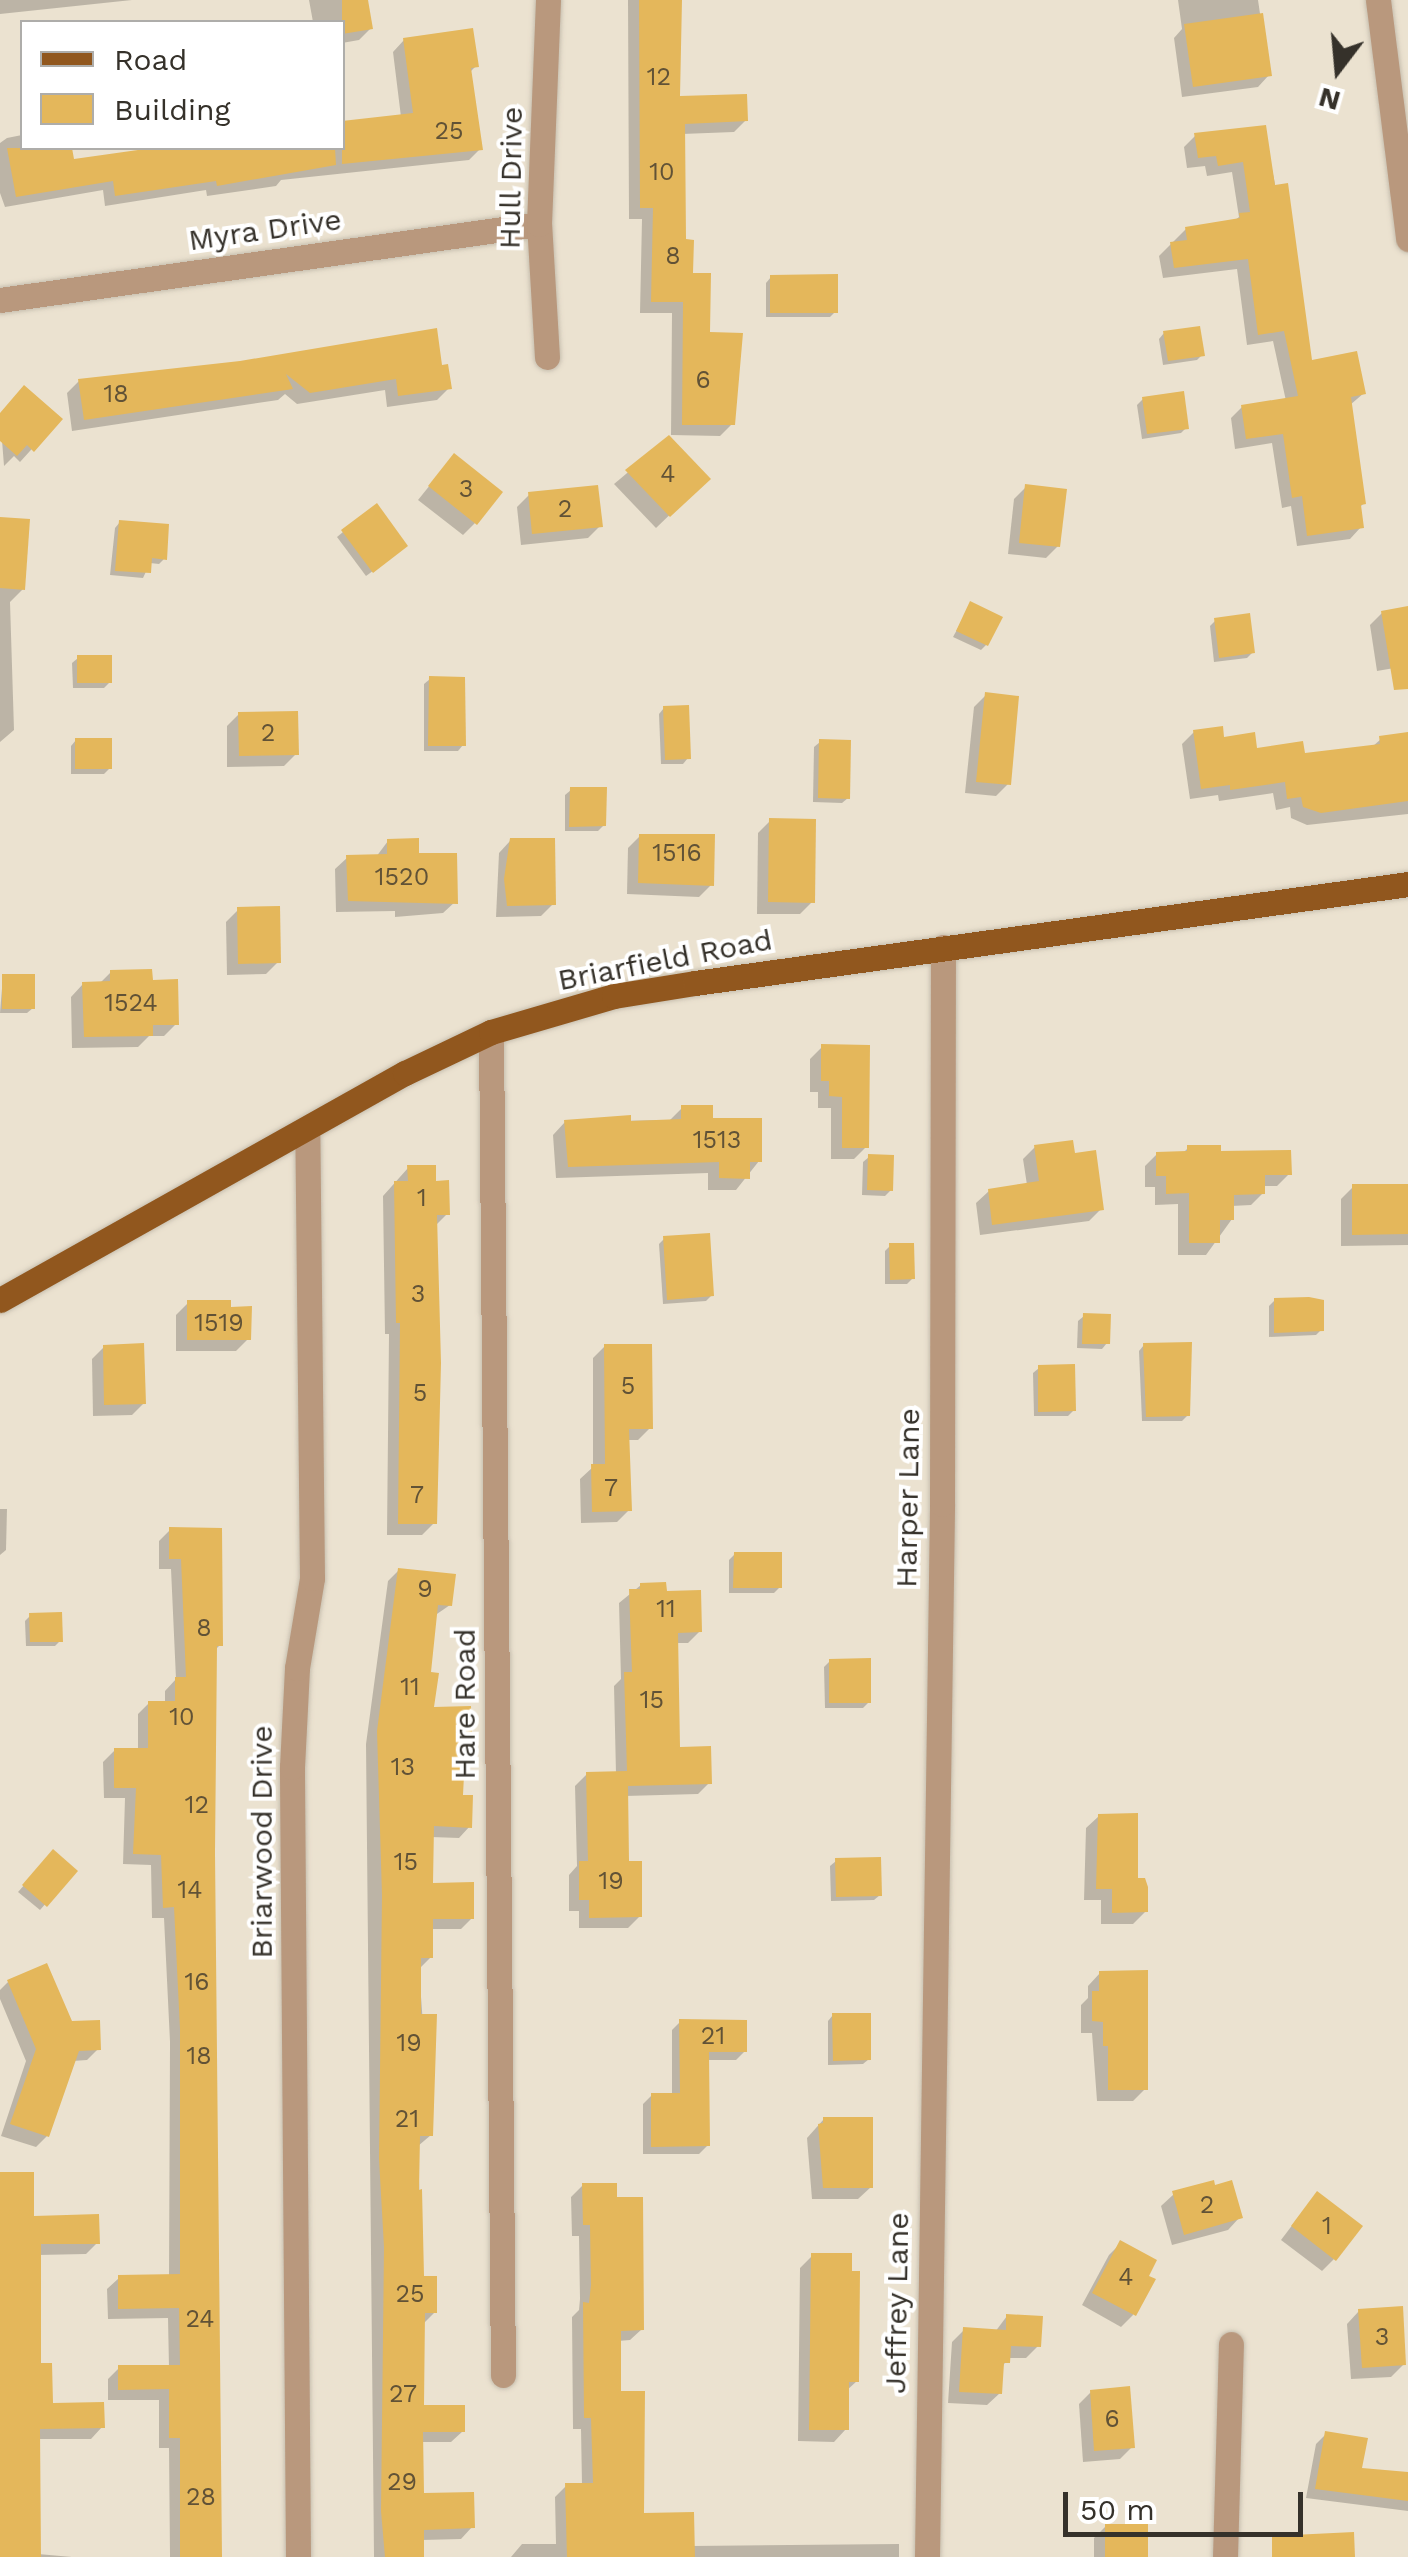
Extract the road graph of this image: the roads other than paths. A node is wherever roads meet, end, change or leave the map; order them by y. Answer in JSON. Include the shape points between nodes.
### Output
{"nodes":[{"id":1,"x":548,"y":0,"type":"edge"},
{"id":2,"x":1378,"y":0,"type":"edge"},
{"id":3,"x":539,"y":224,"type":"junction"},
{"id":4,"x":1408,"y":239,"type":"edge"},
{"id":5,"x":0,"y":300,"type":"edge"},
{"id":6,"x":547,"y":357,"type":"dead end"},
{"id":7,"x":1408,"y":884,"type":"edge"},
{"id":8,"x":943,"y":947,"type":"junction"},
{"id":9,"x":492,"y":1032,"type":"junction"},
{"id":10,"x":308,"y":1129,"type":"junction"},
{"id":11,"x":0,"y":1300,"type":"edge"},
{"id":12,"x":932,"y":2050,"type":"joint"},
{"id":13,"x":1231,"y":2344,"type":"dead end"},
{"id":14,"x":503,"y":2375,"type":"dead end"},
{"id":15,"x":298,"y":2557,"type":"edge"},
{"id":16,"x":926,"y":2557,"type":"edge"},
{"id":17,"x":1225,"y":2557,"type":"edge"}],
"edges":[{"from":1,"to":3,"type":"street","name":"Hull Drive"},
{"from":2,"to":4,"type":"street"},
{"from":3,"to":5,"type":"street","name":"Myra Drive"},
{"from":3,"to":6,"type":"street","name":"Hull Drive"},
{"from":7,"to":8,"type":"main road","name":"Briarfield Road"},
{"from":8,"to":9,"type":"main road","name":"Briarfield Road","via":[[614,996]]},
{"from":8,"to":12,"type":"street","name":"Harper Lane"},
{"from":9,"to":10,"type":"main road","name":"Briarfield Road"},
{"from":9,"to":14,"type":"street","name":"Hare Road"},
{"from":10,"to":11,"type":"main road","name":"Briarfield Road"},
{"from":10,"to":15,"type":"street","name":"Briarwood Drive","via":[[312,1578],[297,1668],[292,1767]]},
{"from":12,"to":16,"type":"street","name":"Jeffrey Lane"},
{"from":13,"to":17,"type":"street"}]}
